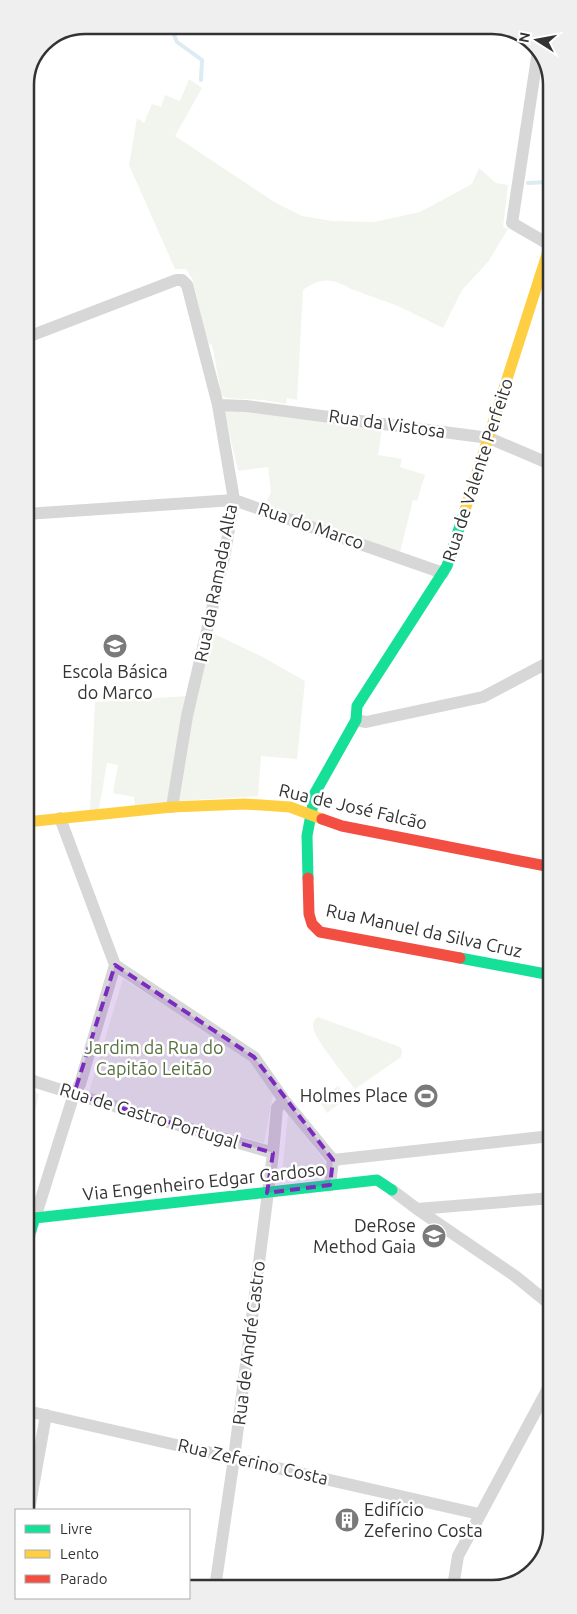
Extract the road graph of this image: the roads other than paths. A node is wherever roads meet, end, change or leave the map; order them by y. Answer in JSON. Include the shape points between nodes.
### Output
{"nodes":[{"id":1,"x":536,"y":65,"type":"edge"},
{"id":2,"x":543,"y":241,"type":"edge"},
{"id":3,"x":543,"y":267,"type":"edge"},
{"id":4,"x":34,"y":335,"type":"edge"},
{"id":5,"x":218,"y":405,"type":"junction"},
{"id":6,"x":489,"y":438,"type":"junction"},
{"id":7,"x":543,"y":461,"type":"edge"},
{"id":8,"x":234,"y":500,"type":"junction"},
{"id":9,"x":34,"y":513,"type":"edge"},
{"id":10,"x":443,"y":573,"type":"junction"},
{"id":11,"x":543,"y":664,"type":"edge"},
{"id":12,"x":356,"y":720,"type":"junction"},
{"id":13,"x":172,"y":807,"type":"junction"},
{"id":14,"x":311,"y":814,"type":"junction"},
{"id":15,"x":60,"y":818,"type":"junction"},
{"id":16,"x":34,"y":821,"type":"edge"},
{"id":17,"x":543,"y":865,"type":"edge"},
{"id":18,"x":115,"y":967,"type":"junction"},
{"id":19,"x":543,"y":974,"type":"edge"},
{"id":20,"x":34,"y":1081,"type":"edge"},
{"id":21,"x":74,"y":1094,"type":"junction"},
{"id":22,"x":284,"y":1100,"type":"junction"},
{"id":23,"x":543,"y":1137,"type":"edge"},
{"id":24,"x":273,"y":1153,"type":"junction"},
{"id":25,"x":333,"y":1160,"type":"junction"},
{"id":26,"x":330,"y":1185,"type":"junction"},
{"id":27,"x":392,"y":1190,"type":"joint"},
{"id":28,"x":267,"y":1193,"type":"junction"},
{"id":29,"x":543,"y":1199,"type":"edge"},
{"id":30,"x":417,"y":1209,"type":"junction"},
{"id":31,"x":34,"y":1217,"type":"edge"},
{"id":32,"x":34,"y":1226,"type":"edge"},
{"id":33,"x":543,"y":1299,"type":"edge"},
{"id":34,"x":543,"y":1397,"type":"edge"},
{"id":35,"x":34,"y":1413,"type":"edge"},
{"id":36,"x":46,"y":1416,"type":"junction"},
{"id":37,"x":234,"y":1458,"type":"junction"},
{"id":38,"x":34,"y":1482,"type":"edge"},
{"id":39,"x":479,"y":1514,"type":"junction"},
{"id":40,"x":217,"y":1580,"type":"edge"},
{"id":41,"x":453,"y":1580,"type":"edge"}],
"edges":[{"from":1,"to":2,"type":"street","name":"Rua de Valente Perfeito","via":[[512,223]]},
{"from":3,"to":6,"type":"street","name":"Rua de Valente Perfeito"},
{"from":4,"to":5,"type":"street","name":"Rua da Ramada Alta","via":[[182,280]]},
{"from":5,"to":6,"type":"street","name":"Rua da Vistosa"},
{"from":5,"to":8,"type":"street","name":"Rua da Ramada Alta"},
{"from":6,"to":7,"type":"street","name":"Rua da Vistosa"},
{"from":6,"to":10,"type":"street","name":"Rua de Valente Perfeito"},
{"from":8,"to":9,"type":"street","name":"Rua do Marco"},
{"from":8,"to":10,"type":"street","name":"Rua do Marco"},
{"from":8,"to":13,"type":"street","name":"Rua da Ramada Alta","via":[[224,558],[187,716]]},
{"from":10,"to":12,"type":"street","name":"Rua de Valente Perfeito","via":[[358,706]]},
{"from":11,"to":12,"type":"street","via":[[482,697],[366,722]]},
{"from":12,"to":14,"type":"street","name":"Rua de Valente Perfeito","via":[[315,793]]},
{"from":13,"to":14,"type":"street","name":"Rua de José Falcão","via":[[245,804],[290,807]]},
{"from":13,"to":15,"type":"street","name":"Rua de José Falcão"},
{"from":14,"to":17,"type":"street","name":"Rua de José Falcão","via":[[342,826]]},
{"from":14,"to":19,"type":"street","name":"Rua Manuel da Silva Cruz","via":[[307,836],[309,914],[312,924],[320,932]]},
{"from":15,"to":16,"type":"street","name":"Rua de José Falcão"},
{"from":15,"to":18,"type":"street"},
{"from":18,"to":21,"type":"street","via":[[80,1084]]},
{"from":18,"to":22,"type":"street","via":[[254,1057]]},
{"from":20,"to":21,"type":"street","name":"Rua de Castro Portugal"},
{"from":21,"to":24,"type":"street","name":"Rua de Castro Portugal"},
{"from":21,"to":31,"type":"street"},
{"from":22,"to":24,"type":"street","name":"Rua de André Castro","via":[[277,1108]]},
{"from":22,"to":25,"type":"street"},
{"from":23,"to":25,"type":"street"},
{"from":24,"to":28,"type":"street","name":"Rua de André Castro"},
{"from":25,"to":26,"type":"street"},
{"from":26,"to":27,"type":"street","name":"Via Engenheiro Edgar Cardoso","via":[[377,1180]]},
{"from":26,"to":28,"type":"street","name":"Via Engenheiro Edgar Cardoso"},
{"from":27,"to":30,"type":"street"},
{"from":28,"to":32,"type":"street","name":"Via Engenheiro Edgar Cardoso"},
{"from":28,"to":37,"type":"street","name":"Rua de André Castro"},
{"from":29,"to":30,"type":"street"},
{"from":30,"to":33,"type":"street"},
{"from":34,"to":39,"type":"street"},
{"from":35,"to":36,"type":"street","name":"Rua Zeferino Costa"},
{"from":36,"to":37,"type":"street","name":"Rua Zeferino Costa"},
{"from":36,"to":38,"type":"street"},
{"from":37,"to":39,"type":"street","name":"Rua Zeferino Costa"},
{"from":37,"to":40,"type":"street","name":"Rua de André Castro"},
{"from":39,"to":41,"type":"street","via":[[458,1556]]}]}
